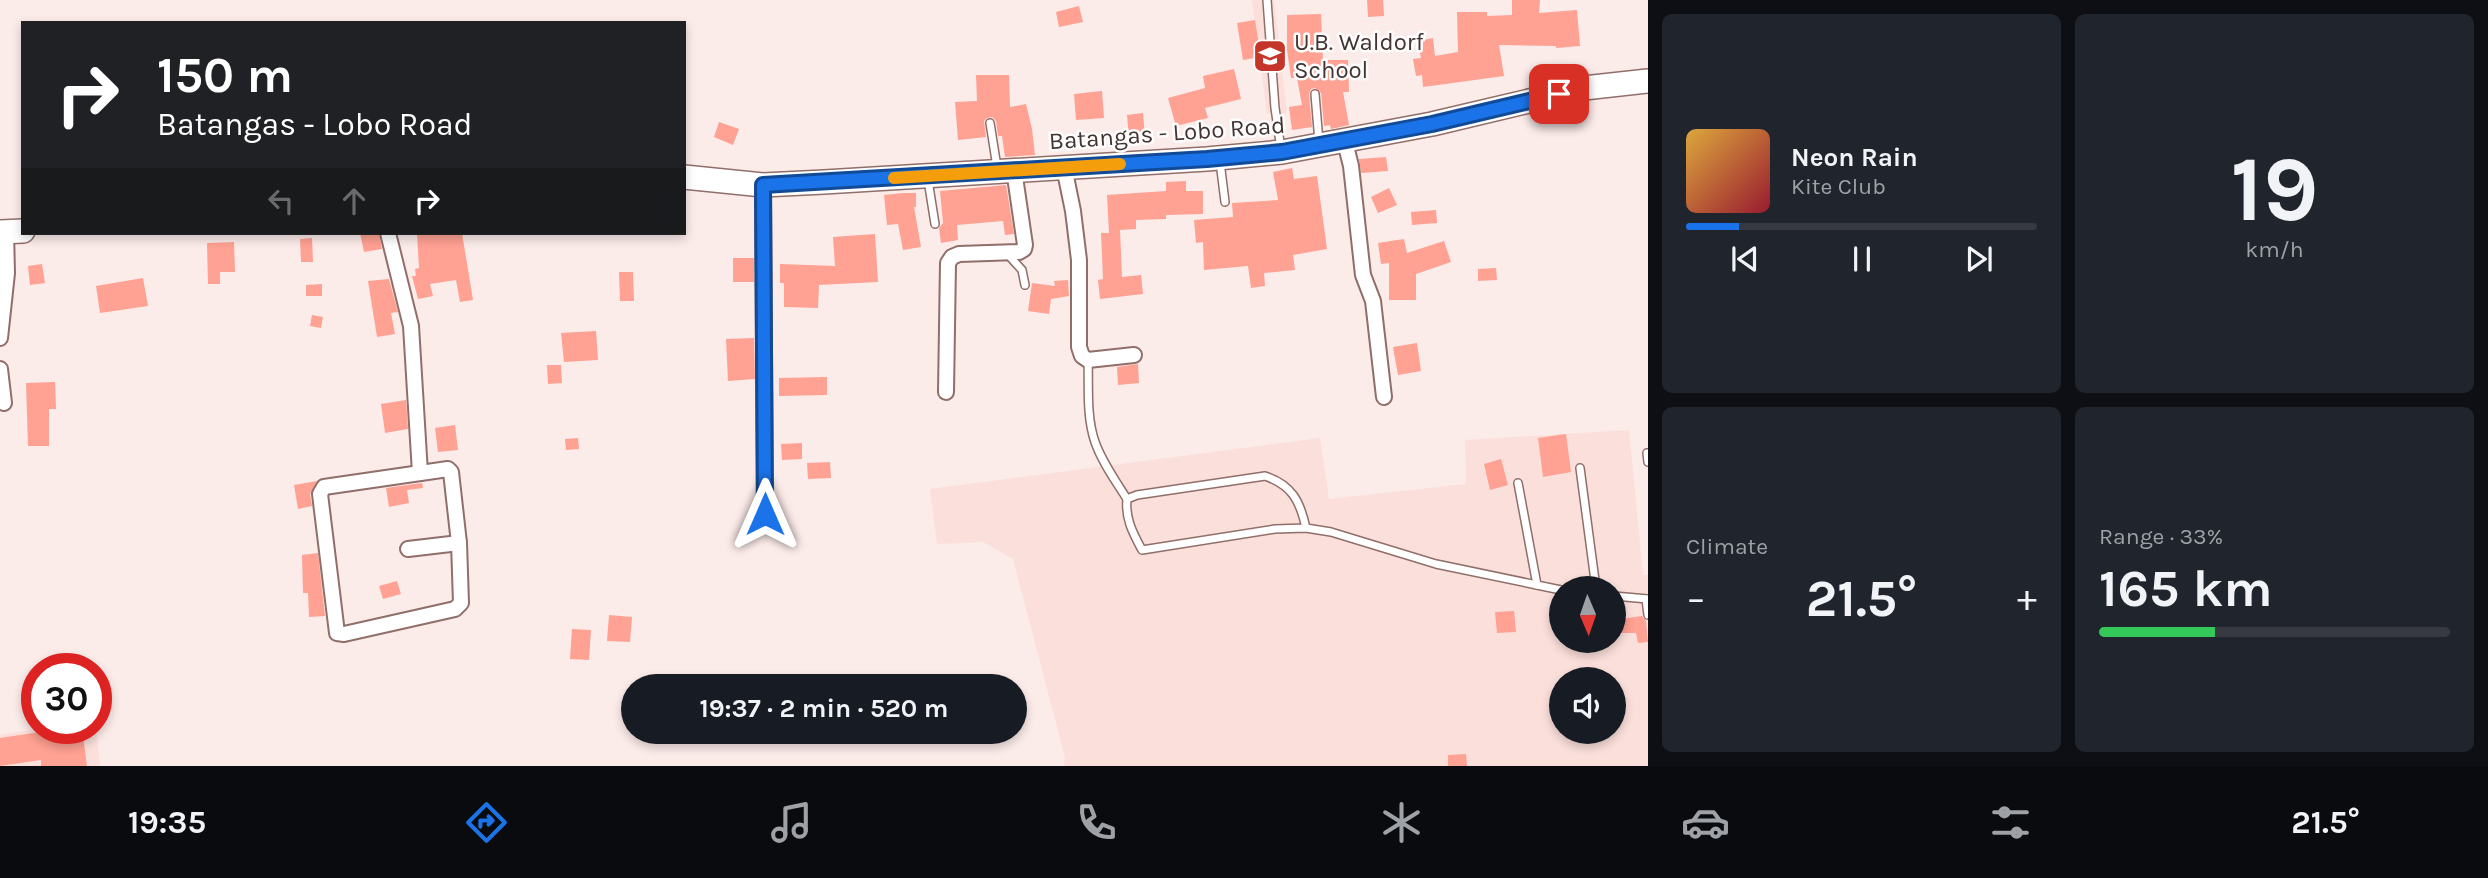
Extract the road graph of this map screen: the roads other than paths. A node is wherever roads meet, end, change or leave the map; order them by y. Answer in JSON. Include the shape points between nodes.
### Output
{"nodes":[{"id":1,"x":1267,"y":0,"type":"edge"},
{"id":2,"x":1648,"y":81,"type":"edge"},
{"id":3,"x":1315,"y":94,"type":"dead end"},
{"id":4,"x":990,"y":123,"type":"dead end"},
{"id":5,"x":1345,"y":142,"type":"junction"},
{"id":6,"x":1319,"y":146,"type":"junction"},
{"id":7,"x":1282,"y":152,"type":"junction"},
{"id":8,"x":1220,"y":158,"type":"junction"},
{"id":9,"x":1064,"y":167,"type":"junction"},
{"id":10,"x":1006,"y":171,"type":"junction"},
{"id":11,"x":928,"y":176,"type":"junction"},
{"id":12,"x":686,"y":177,"type":"edge"},
{"id":13,"x":763,"y":185,"type":"junction"},
{"id":14,"x":1224,"y":202,"type":"dead end"},
{"id":15,"x":935,"y":224,"type":"dead end"},
{"id":16,"x":10,"y":231,"type":"edge"},
{"id":17,"x":388,"y":235,"type":"edge"},
{"id":18,"x":1010,"y":252,"type":"junction"},
{"id":19,"x":1025,"y":285,"type":"dead end"},
{"id":20,"x":0,"y":338,"type":"edge"},
{"id":21,"x":1134,"y":355,"type":"dead end"},
{"id":22,"x":1088,"y":360,"type":"junction"},
{"id":23,"x":0,"y":369,"type":"edge"},
{"id":24,"x":946,"y":392,"type":"dead end"},
{"id":25,"x":1384,"y":397,"type":"dead end"},
{"id":26,"x":4,"y":403,"type":"dead end"},
{"id":27,"x":1647,"y":453,"type":"edge"},
{"id":28,"x":1648,"y":462,"type":"edge"},
{"id":29,"x":1580,"y":468,"type":"dead end"},
{"id":30,"x":420,"y":473,"type":"junction"},
{"id":31,"x":1518,"y":484,"type":"dead end"},
{"id":32,"x":1127,"y":499,"type":"junction"},
{"id":33,"x":765,"y":514,"type":"dead end"},
{"id":34,"x":1306,"y":528,"type":"junction"},
{"id":35,"x":459,"y":543,"type":"junction"},
{"id":36,"x":408,"y":549,"type":"dead end"},
{"id":37,"x":1594,"y":576,"type":"edge"},
{"id":38,"x":1537,"y":585,"type":"junction"},
{"id":39,"x":1549,"y":588,"type":"edge"},
{"id":40,"x":1626,"y":597,"type":"edge"},
{"id":41,"x":1647,"y":599,"type":"edge"},
{"id":42,"x":1648,"y":615,"type":"edge"}],
"edges":[{"from":1,"to":7,"type":"lane"},
{"from":2,"to":5,"type":"main road","name":"Batangas - Lobo Road","via":[[1584,88]]},
{"from":3,"to":6,"type":"lane"},
{"from":4,"to":10,"type":"lane"},
{"from":5,"to":6,"type":"main road","name":"Batangas - Lobo Road"},
{"from":5,"to":25,"type":"street","via":[[1363,275],[1373,301]]},
{"from":6,"to":7,"type":"main road","name":"Batangas - Lobo Road"},
{"from":7,"to":8,"type":"main road","name":"Batangas - Lobo Road"},
{"from":8,"to":9,"type":"main road","name":"Batangas - Lobo Road"},
{"from":8,"to":14,"type":"lane"},
{"from":9,"to":10,"type":"main road","name":"Batangas - Lobo Road"},
{"from":9,"to":22,"type":"street","via":[[1079,260],[1079,347]]},
{"from":10,"to":11,"type":"main road","name":"Batangas - Lobo Road"},
{"from":10,"to":18,"type":"street","via":[[1025,245],[1024,250]]},
{"from":11,"to":13,"type":"main road","name":"Batangas - Lobo Road"},
{"from":11,"to":15,"type":"lane"},
{"from":12,"to":13,"type":"main road","name":"Batangas - Lobo Road"},
{"from":13,"to":33,"type":"street"},
{"from":16,"to":20,"type":"street"},
{"from":17,"to":30,"type":"street","via":[[411,326]]},
{"from":18,"to":19,"type":"lane"},
{"from":18,"to":24,"type":"street","via":[[958,254],[948,263]]},
{"from":21,"to":22,"type":"street"},
{"from":22,"to":32,"type":"lane","via":[[1094,439]]},
{"from":23,"to":26,"type":"street"},
{"from":27,"to":28,"type":"lane"},
{"from":29,"to":37,"type":"lane"},
{"from":30,"to":35,"type":"street","via":[[452,472]]},
{"from":30,"to":35,"type":"street","via":[[324,487],[320,494],[337,633],[455,609],[461,603]]},
{"from":31,"to":38,"type":"lane"},
{"from":32,"to":34,"type":"lane","via":[[1265,476],[1293,492]]},
{"from":32,"to":34,"type":"lane","via":[[1130,529],[1142,550]]},
{"from":34,"to":38,"type":"lane","via":[[1437,564]]},
{"from":35,"to":36,"type":"street"},
{"from":38,"to":39,"type":"lane"},
{"from":40,"to":41,"type":"lane"},
{"from":41,"to":42,"type":"lane"}]}
